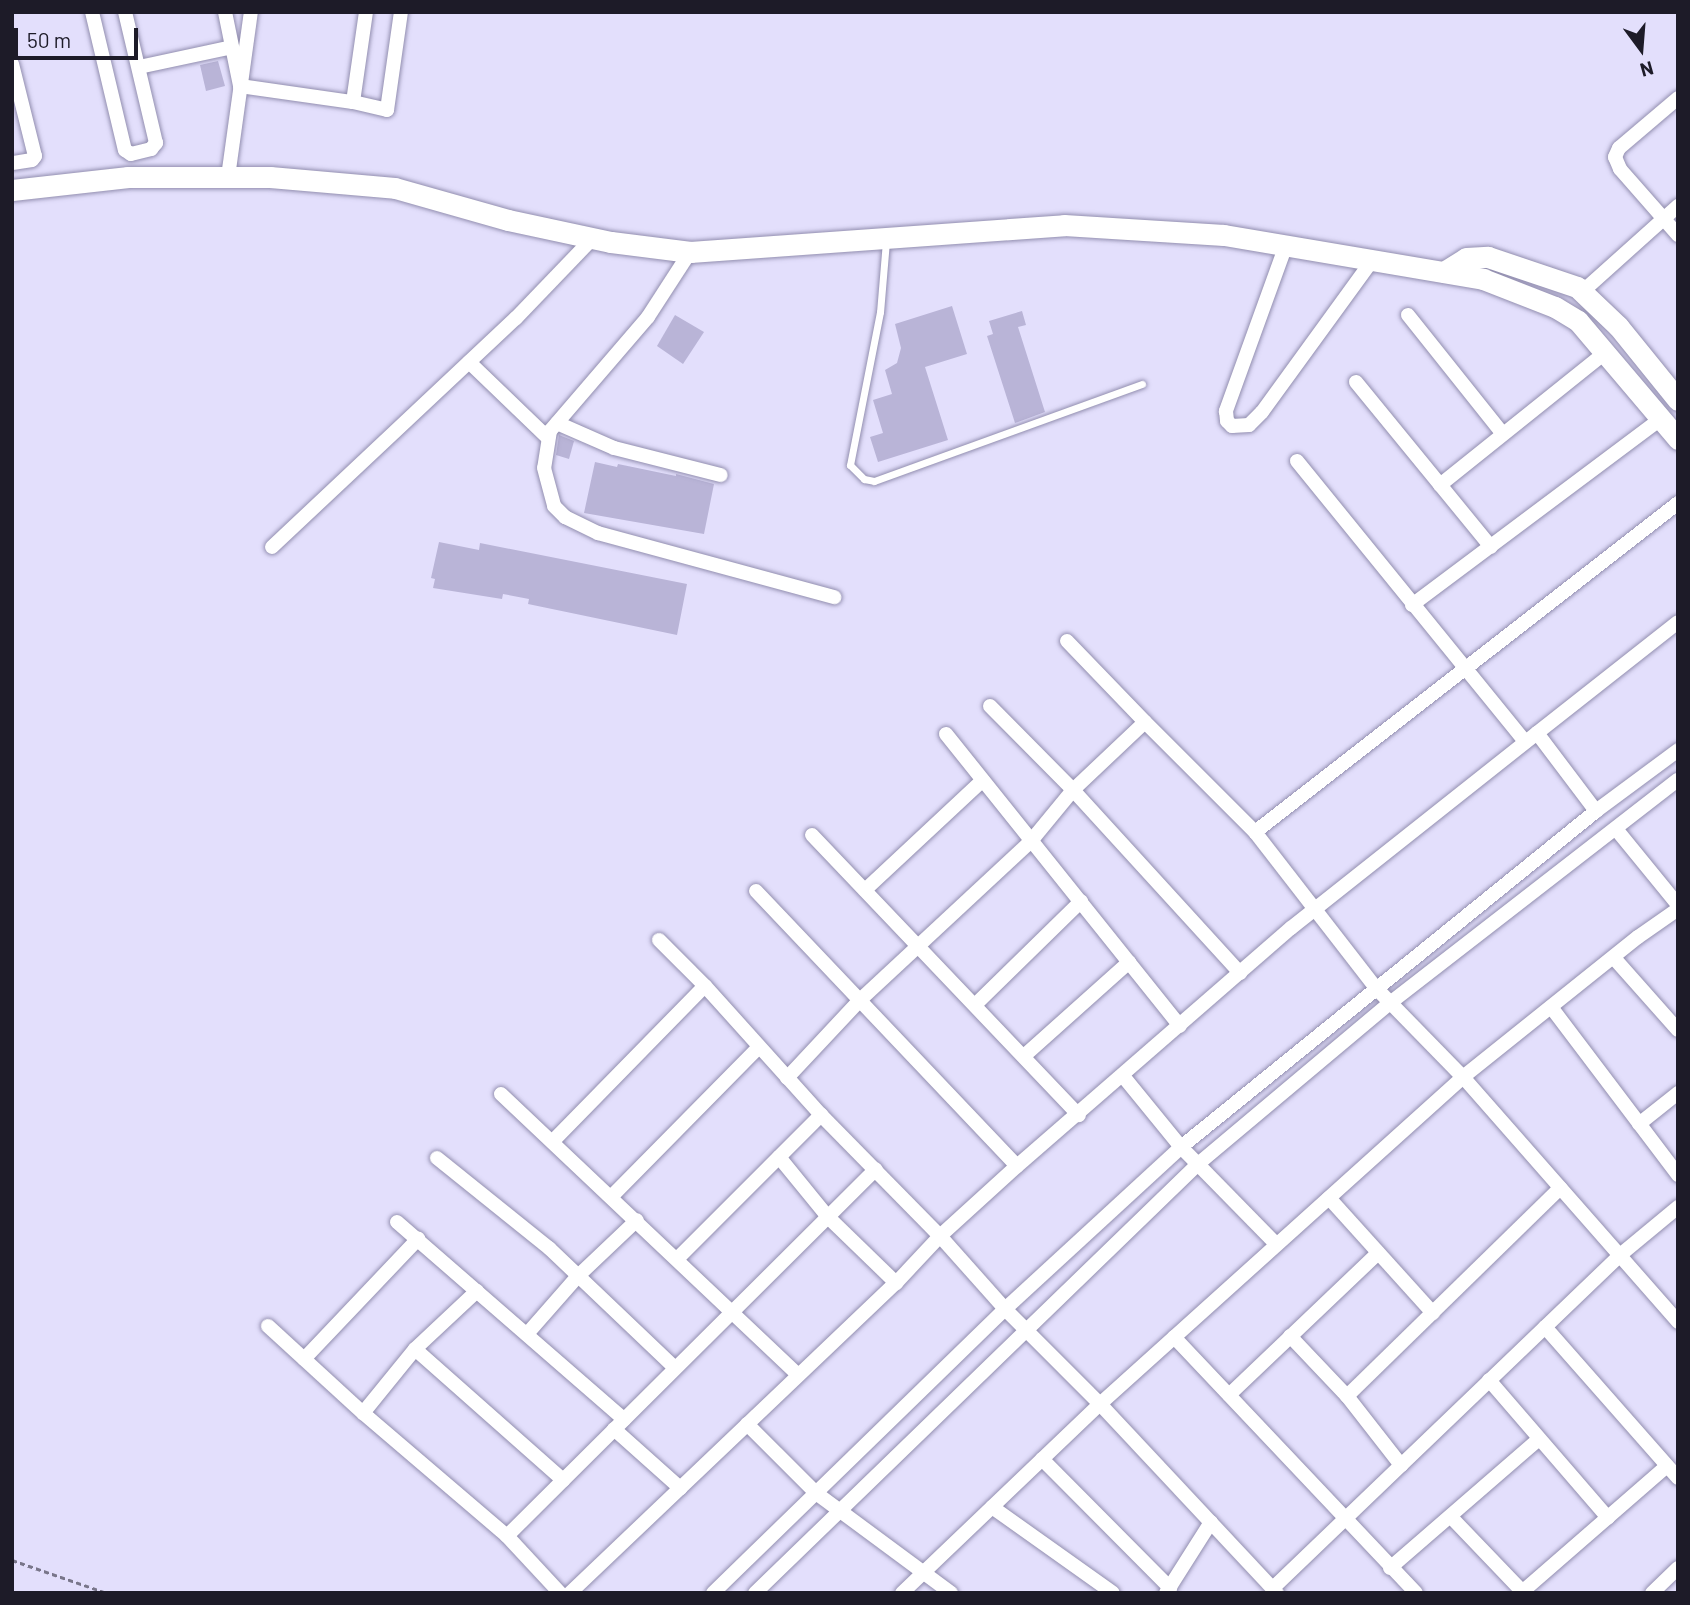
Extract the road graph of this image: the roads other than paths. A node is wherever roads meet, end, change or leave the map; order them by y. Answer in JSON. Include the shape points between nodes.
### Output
{"nodes":[{"id":1,"x":92,"y":12,"type":"edge"},
{"id":2,"x":125,"y":12,"type":"edge"},
{"id":3,"x":225,"y":12,"type":"edge"},
{"id":4,"x":251,"y":12,"type":"edge"},
{"id":5,"x":366,"y":12,"type":"edge"},
{"id":6,"x":401,"y":12,"type":"edge"},
{"id":7,"x":232,"y":47,"type":"junction"},
{"id":8,"x":12,"y":64,"type":"edge"},
{"id":9,"x":139,"y":67,"type":"junction"},
{"id":10,"x":240,"y":86,"type":"junction"},
{"id":11,"x":1678,"y":98,"type":"edge"},
{"id":12,"x":354,"y":102,"type":"junction"},
{"id":13,"x":12,"y":163,"type":"edge"},
{"id":14,"x":228,"y":177,"type":"junction"},
{"id":15,"x":12,"y":190,"type":"edge"},
{"id":16,"x":1678,"y":206,"type":"edge"},
{"id":17,"x":1664,"y":219,"type":"junction"},
{"id":18,"x":1678,"y":235,"type":"edge"},
{"id":19,"x":886,"y":236,"type":"junction"},
{"id":20,"x":593,"y":238,"type":"junction"},
{"id":21,"x":1286,"y":245,"type":"junction"},
{"id":22,"x":690,"y":253,"type":"junction"},
{"id":23,"x":1373,"y":259,"type":"junction"},
{"id":24,"x":1444,"y":272,"type":"junction"},
{"id":25,"x":1582,"y":292,"type":"junction"},
{"id":26,"x":1408,"y":316,"type":"dead end"},
{"id":27,"x":1605,"y":353,"type":"junction"},
{"id":28,"x":469,"y":362,"type":"junction"},
{"id":29,"x":1356,"y":382,"type":"dead end"},
{"id":30,"x":1142,"y":384,"type":"dead end"},
{"id":31,"x":1678,"y":400,"type":"edge"},
{"id":32,"x":1661,"y":419,"type":"junction"},
{"id":33,"x":557,"y":423,"type":"junction"},
{"id":34,"x":1503,"y":434,"type":"junction"},
{"id":35,"x":548,"y":438,"type":"junction"},
{"id":36,"x":1678,"y":439,"type":"edge"},
{"id":37,"x":1297,"y":461,"type":"dead end"},
{"id":38,"x":721,"y":475,"type":"dead end"},
{"id":39,"x":1440,"y":485,"type":"junction"},
{"id":40,"x":1678,"y":503,"type":"edge"},
{"id":41,"x":272,"y":547,"type":"dead end"},
{"id":42,"x":1491,"y":547,"type":"junction"},
{"id":43,"x":834,"y":597,"type":"dead end"},
{"id":44,"x":1412,"y":605,"type":"junction"},
{"id":45,"x":1678,"y":621,"type":"edge"},
{"id":46,"x":1067,"y":641,"type":"dead end"},
{"id":47,"x":1463,"y":668,"type":"junction"},
{"id":48,"x":990,"y":706,"type":"dead end"},
{"id":49,"x":1145,"y":722,"type":"junction"},
{"id":50,"x":946,"y":734,"type":"dead end"},
{"id":51,"x":1531,"y":738,"type":"junction"},
{"id":52,"x":1678,"y":750,"type":"edge"},
{"id":53,"x":983,"y":780,"type":"junction"},
{"id":54,"x":1678,"y":780,"type":"edge"},
{"id":55,"x":1073,"y":790,"type":"junction"},
{"id":56,"x":1596,"y":811,"type":"junction"},
{"id":57,"x":1616,"y":829,"type":"junction"},
{"id":58,"x":1255,"y":832,"type":"junction"},
{"id":59,"x":812,"y":835,"type":"dead end"},
{"id":60,"x":1031,"y":841,"type":"junction"},
{"id":61,"x":865,"y":890,"type":"junction"},
{"id":62,"x":756,"y":891,"type":"dead end"},
{"id":63,"x":1081,"y":901,"type":"junction"},
{"id":64,"x":1678,"y":907,"type":"edge"},
{"id":65,"x":1315,"y":909,"type":"junction"},
{"id":66,"x":659,"y":940,"type":"dead end"},
{"id":67,"x":920,"y":948,"type":"junction"},
{"id":68,"x":1614,"y":958,"type":"junction"},
{"id":69,"x":1129,"y":962,"type":"junction"},
{"id":70,"x":1240,"y":973,"type":"junction"},
{"id":71,"x":705,"y":986,"type":"junction"},
{"id":72,"x":1376,"y":988,"type":"junction"},
{"id":73,"x":861,"y":999,"type":"junction"},
{"id":74,"x":1390,"y":1003,"type":"junction"},
{"id":75,"x":976,"y":1004,"type":"junction"},
{"id":76,"x":1550,"y":1007,"type":"junction"},
{"id":77,"x":1180,"y":1026,"type":"junction"},
{"id":78,"x":1678,"y":1030,"type":"edge"},
{"id":79,"x":758,"y":1048,"type":"junction"},
{"id":80,"x":1024,"y":1056,"type":"junction"},
{"id":81,"x":1123,"y":1076,"type":"junction"},
{"id":82,"x":1463,"y":1077,"type":"junction"},
{"id":83,"x":787,"y":1078,"type":"junction"},
{"id":84,"x":1678,"y":1093,"type":"edge"},
{"id":85,"x":501,"y":1094,"type":"dead end"},
{"id":86,"x":821,"y":1115,"type":"junction"},
{"id":87,"x":1080,"y":1115,"type":"junction"},
{"id":88,"x":1639,"y":1124,"type":"junction"},
{"id":89,"x":553,"y":1141,"type":"junction"},
{"id":90,"x":1181,"y":1147,"type":"junction"},
{"id":91,"x":779,"y":1157,"type":"junction"},
{"id":92,"x":437,"y":1158,"type":"dead end"},
{"id":93,"x":1198,"y":1164,"type":"junction"},
{"id":94,"x":1017,"y":1166,"type":"junction"},
{"id":95,"x":876,"y":1169,"type":"junction"},
{"id":96,"x":1678,"y":1174,"type":"edge"},
{"id":97,"x":1560,"y":1188,"type":"junction"},
{"id":98,"x":612,"y":1196,"type":"junction"},
{"id":99,"x":1329,"y":1198,"type":"junction"},
{"id":100,"x":1678,"y":1207,"type":"edge"},
{"id":101,"x":828,"y":1217,"type":"junction"},
{"id":102,"x":637,"y":1220,"type":"junction"},
{"id":103,"x":397,"y":1222,"type":"dead end"},
{"id":104,"x":940,"y":1236,"type":"junction"},
{"id":105,"x":418,"y":1239,"type":"junction"},
{"id":106,"x":1276,"y":1244,"type":"junction"},
{"id":107,"x":1378,"y":1253,"type":"junction"},
{"id":108,"x":1619,"y":1256,"type":"junction"},
{"id":109,"x":677,"y":1258,"type":"junction"},
{"id":110,"x":578,"y":1276,"type":"junction"},
{"id":111,"x":896,"y":1283,"type":"junction"},
{"id":112,"x":477,"y":1291,"type":"junction"},
{"id":113,"x":1005,"y":1309,"type":"junction"},
{"id":114,"x":732,"y":1311,"type":"junction"},
{"id":115,"x":1433,"y":1313,"type":"junction"},
{"id":116,"x":1678,"y":1322,"type":"edge"},
{"id":117,"x":268,"y":1326,"type":"dead end"},
{"id":118,"x":1545,"y":1327,"type":"junction"},
{"id":119,"x":1026,"y":1330,"type":"junction"},
{"id":120,"x":527,"y":1334,"type":"junction"},
{"id":121,"x":1290,"y":1336,"type":"junction"},
{"id":122,"x":1174,"y":1337,"type":"junction"},
{"id":123,"x":415,"y":1349,"type":"junction"},
{"id":124,"x":304,"y":1359,"type":"junction"},
{"id":125,"x":675,"y":1368,"type":"junction"},
{"id":126,"x":798,"y":1375,"type":"junction"},
{"id":127,"x":1489,"y":1380,"type":"junction"},
{"id":128,"x":1229,"y":1395,"type":"junction"},
{"id":129,"x":1347,"y":1396,"type":"junction"},
{"id":130,"x":1100,"y":1404,"type":"junction"},
{"id":131,"x":363,"y":1413,"type":"junction"},
{"id":132,"x":619,"y":1424,"type":"junction"},
{"id":133,"x":747,"y":1424,"type":"junction"},
{"id":134,"x":1539,"y":1439,"type":"junction"},
{"id":135,"x":1042,"y":1459,"type":"junction"},
{"id":136,"x":1401,"y":1465,"type":"junction"},
{"id":137,"x":1667,"y":1466,"type":"junction"},
{"id":138,"x":1678,"y":1478,"type":"edge"},
{"id":139,"x":563,"y":1480,"type":"junction"},
{"id":140,"x":680,"y":1488,"type":"junction"},
{"id":141,"x":816,"y":1493,"type":"junction"},
{"id":142,"x":992,"y":1507,"type":"junction"},
{"id":143,"x":840,"y":1511,"type":"junction"},
{"id":144,"x":1451,"y":1517,"type":"junction"},
{"id":145,"x":1608,"y":1518,"type":"junction"},
{"id":146,"x":1344,"y":1519,"type":"junction"},
{"id":147,"x":1211,"y":1522,"type":"junction"},
{"id":148,"x":507,"y":1535,"type":"junction"},
{"id":149,"x":1390,"y":1568,"type":"junction"},
{"id":150,"x":1678,"y":1568,"type":"edge"},
{"id":151,"x":923,"y":1573,"type":"junction"},
{"id":152,"x":1168,"y":1590,"type":"edge"},
{"id":153,"x":1275,"y":1590,"type":"edge"},
{"id":154,"x":1659,"y":1590,"type":"edge"},
{"id":155,"x":1523,"y":1592,"type":"edge"},
{"id":156,"x":560,"y":1593,"type":"edge"},
{"id":157,"x":570,"y":1593,"type":"edge"},
{"id":158,"x":713,"y":1593,"type":"edge"},
{"id":159,"x":755,"y":1593,"type":"edge"},
{"id":160,"x":902,"y":1593,"type":"edge"},
{"id":161,"x":951,"y":1593,"type":"edge"},
{"id":162,"x":1113,"y":1593,"type":"edge"},
{"id":163,"x":1416,"y":1593,"type":"edge"}],
"edges":[{"from":1,"to":9,"type":"street","via":[[125,150],[131,153],[151,149],[156,143]]},
{"from":2,"to":9,"type":"street"},
{"from":3,"to":7,"type":"street"},
{"from":4,"to":10,"type":"street"},
{"from":5,"to":12,"type":"street"},
{"from":6,"to":12,"type":"street","via":[[387,110]]},
{"from":7,"to":9,"type":"street"},
{"from":7,"to":10,"type":"street"},
{"from":8,"to":13,"type":"street","via":[[35,156]]},
{"from":10,"to":12,"type":"street"},
{"from":10,"to":14,"type":"street"},
{"from":11,"to":17,"type":"street","via":[[1619,148],[1615,157],[1620,169]]},
{"from":14,"to":15,"type":"street","via":[[128,177]]},
{"from":14,"to":20,"type":"street","via":[[395,188]]},
{"from":16,"to":17,"type":"street"},
{"from":17,"to":18,"type":"street"},
{"from":17,"to":25,"type":"street"},
{"from":19,"to":21,"type":"street","via":[[1063,225],[1224,235]]},
{"from":19,"to":22,"type":"street"},
{"from":19,"to":30,"type":"lane","via":[[878,323],[850,465],[864,479],[874,481]]},
{"from":20,"to":22,"type":"street"},
{"from":20,"to":28,"type":"street"},
{"from":21,"to":23,"type":"street"},
{"from":21,"to":23,"type":"street","via":[[1226,411],[1232,426],[1249,425],[1262,412]]},
{"from":22,"to":33,"type":"street","via":[[648,317]]},
{"from":23,"to":24,"type":"street"},
{"from":24,"to":25,"type":"street","via":[[1466,258],[1488,257]]},
{"from":24,"to":27,"type":"street","via":[[1483,279],[1555,307],[1578,321]]},
{"from":25,"to":31,"type":"street","via":[[1618,326]]},
{"from":26,"to":34,"type":"street"},
{"from":27,"to":32,"type":"street"},
{"from":27,"to":34,"type":"street"},
{"from":28,"to":35,"type":"street"},
{"from":28,"to":41,"type":"street"},
{"from":29,"to":39,"type":"street"},
{"from":32,"to":36,"type":"street"},
{"from":32,"to":42,"type":"street"},
{"from":33,"to":35,"type":"street"},
{"from":33,"to":38,"type":"street","via":[[614,448]]},
{"from":34,"to":39,"type":"street"},
{"from":35,"to":43,"type":"street","via":[[547,487],[554,506],[565,517],[598,533]]},
{"from":37,"to":44,"type":"street"},
{"from":39,"to":42,"type":"street"},
{"from":40,"to":47,"type":"street"},
{"from":42,"to":44,"type":"street"},
{"from":44,"to":47,"type":"street"},
{"from":45,"to":51,"type":"street"},
{"from":46,"to":49,"type":"street"},
{"from":47,"to":51,"type":"street"},
{"from":47,"to":58,"type":"street"},
{"from":48,"to":55,"type":"street"},
{"from":49,"to":55,"type":"street"},
{"from":49,"to":58,"type":"street"},
{"from":50,"to":53,"type":"street"},
{"from":51,"to":56,"type":"street"},
{"from":51,"to":65,"type":"street"},
{"from":52,"to":56,"type":"street"},
{"from":53,"to":60,"type":"street"},
{"from":53,"to":61,"type":"street"},
{"from":54,"to":57,"type":"street"},
{"from":55,"to":60,"type":"street"},
{"from":55,"to":70,"type":"street"},
{"from":56,"to":72,"type":"street"},
{"from":57,"to":64,"type":"street"},
{"from":57,"to":74,"type":"street"},
{"from":58,"to":65,"type":"street"},
{"from":59,"to":61,"type":"street"},
{"from":60,"to":63,"type":"street"},
{"from":60,"to":67,"type":"street"},
{"from":61,"to":67,"type":"street"},
{"from":62,"to":73,"type":"street"},
{"from":63,"to":69,"type":"street"},
{"from":63,"to":75,"type":"street"},
{"from":64,"to":68,"type":"street"},
{"from":65,"to":70,"type":"street"},
{"from":65,"to":72,"type":"street"},
{"from":66,"to":71,"type":"street"},
{"from":67,"to":73,"type":"street"},
{"from":67,"to":75,"type":"street"},
{"from":68,"to":76,"type":"street"},
{"from":68,"to":78,"type":"street"},
{"from":69,"to":77,"type":"street"},
{"from":69,"to":80,"type":"street"},
{"from":70,"to":77,"type":"street"},
{"from":71,"to":79,"type":"street"},
{"from":71,"to":89,"type":"street"},
{"from":72,"to":74,"type":"street"},
{"from":72,"to":90,"type":"street"},
{"from":73,"to":83,"type":"street"},
{"from":73,"to":94,"type":"street"},
{"from":74,"to":82,"type":"street"},
{"from":74,"to":93,"type":"street"},
{"from":75,"to":80,"type":"street"},
{"from":76,"to":82,"type":"street"},
{"from":76,"to":88,"type":"street"},
{"from":77,"to":81,"type":"street"},
{"from":79,"to":83,"type":"street"},
{"from":79,"to":98,"type":"street"},
{"from":80,"to":87,"type":"street"},
{"from":81,"to":87,"type":"street"},
{"from":81,"to":90,"type":"street"},
{"from":82,"to":97,"type":"street"},
{"from":82,"to":99,"type":"street"},
{"from":83,"to":86,"type":"street"},
{"from":84,"to":88,"type":"street"},
{"from":85,"to":89,"type":"street"},
{"from":86,"to":91,"type":"street"},
{"from":86,"to":95,"type":"street"},
{"from":87,"to":94,"type":"street"},
{"from":88,"to":96,"type":"street"},
{"from":89,"to":98,"type":"street"},
{"from":90,"to":93,"type":"street"},
{"from":90,"to":113,"type":"street"},
{"from":91,"to":101,"type":"street"},
{"from":91,"to":109,"type":"street"},
{"from":92,"to":110,"type":"street"},
{"from":93,"to":106,"type":"street"},
{"from":93,"to":119,"type":"street"},
{"from":94,"to":104,"type":"street"},
{"from":95,"to":101,"type":"street"},
{"from":95,"to":104,"type":"street"},
{"from":97,"to":108,"type":"street"},
{"from":97,"to":115,"type":"street"},
{"from":98,"to":102,"type":"street"},
{"from":99,"to":106,"type":"street"},
{"from":99,"to":107,"type":"street"},
{"from":100,"to":108,"type":"street"},
{"from":101,"to":111,"type":"street"},
{"from":101,"to":114,"type":"street"},
{"from":102,"to":109,"type":"street"},
{"from":102,"to":110,"type":"street"},
{"from":103,"to":105,"type":"street"},
{"from":104,"to":111,"type":"street"},
{"from":104,"to":113,"type":"street"},
{"from":105,"to":112,"type":"street"},
{"from":105,"to":124,"type":"street"},
{"from":106,"to":122,"type":"street"},
{"from":107,"to":115,"type":"street"},
{"from":107,"to":121,"type":"street"},
{"from":108,"to":116,"type":"street"},
{"from":108,"to":118,"type":"street"},
{"from":109,"to":114,"type":"street"},
{"from":110,"to":120,"type":"street"},
{"from":110,"to":125,"type":"street"},
{"from":111,"to":126,"type":"street"},
{"from":112,"to":120,"type":"street"},
{"from":112,"to":123,"type":"street"},
{"from":113,"to":119,"type":"street"},
{"from":113,"to":141,"type":"street"},
{"from":114,"to":125,"type":"street"},
{"from":114,"to":126,"type":"street"},
{"from":115,"to":129,"type":"street"},
{"from":117,"to":124,"type":"street"},
{"from":118,"to":127,"type":"street"},
{"from":118,"to":137,"type":"street"},
{"from":119,"to":130,"type":"street"},
{"from":119,"to":143,"type":"street"},
{"from":120,"to":132,"type":"street"},
{"from":121,"to":128,"type":"street"},
{"from":121,"to":129,"type":"street"},
{"from":122,"to":128,"type":"street"},
{"from":122,"to":130,"type":"street"},
{"from":123,"to":131,"type":"street"},
{"from":123,"to":139,"type":"street"},
{"from":124,"to":131,"type":"street"},
{"from":125,"to":132,"type":"street"},
{"from":126,"to":133,"type":"street"},
{"from":127,"to":134,"type":"street"},
{"from":127,"to":136,"type":"street"},
{"from":128,"to":146,"type":"street"},
{"from":129,"to":136,"type":"street"},
{"from":130,"to":135,"type":"street"},
{"from":130,"to":147,"type":"street"},
{"from":131,"to":148,"type":"street"},
{"from":132,"to":139,"type":"street"},
{"from":132,"to":140,"type":"street"},
{"from":133,"to":140,"type":"street"},
{"from":133,"to":141,"type":"street"},
{"from":134,"to":144,"type":"street"},
{"from":134,"to":145,"type":"street"},
{"from":135,"to":142,"type":"street"},
{"from":135,"to":152,"type":"street"},
{"from":136,"to":146,"type":"street"},
{"from":137,"to":138,"type":"street"},
{"from":137,"to":145,"type":"street"},
{"from":139,"to":148,"type":"street"},
{"from":140,"to":157,"type":"street"},
{"from":141,"to":143,"type":"street"},
{"from":141,"to":158,"type":"street"},
{"from":142,"to":151,"type":"street"},
{"from":142,"to":162,"type":"street"},
{"from":143,"to":151,"type":"street"},
{"from":143,"to":159,"type":"street"},
{"from":144,"to":149,"type":"street"},
{"from":144,"to":155,"type":"street"},
{"from":145,"to":155,"type":"street"},
{"from":146,"to":149,"type":"street"},
{"from":146,"to":153,"type":"street"},
{"from":147,"to":152,"type":"street"},
{"from":147,"to":153,"type":"street"},
{"from":148,"to":156,"type":"street"},
{"from":149,"to":163,"type":"street"},
{"from":150,"to":154,"type":"street"},
{"from":151,"to":160,"type":"street"},
{"from":151,"to":161,"type":"street"}]}
